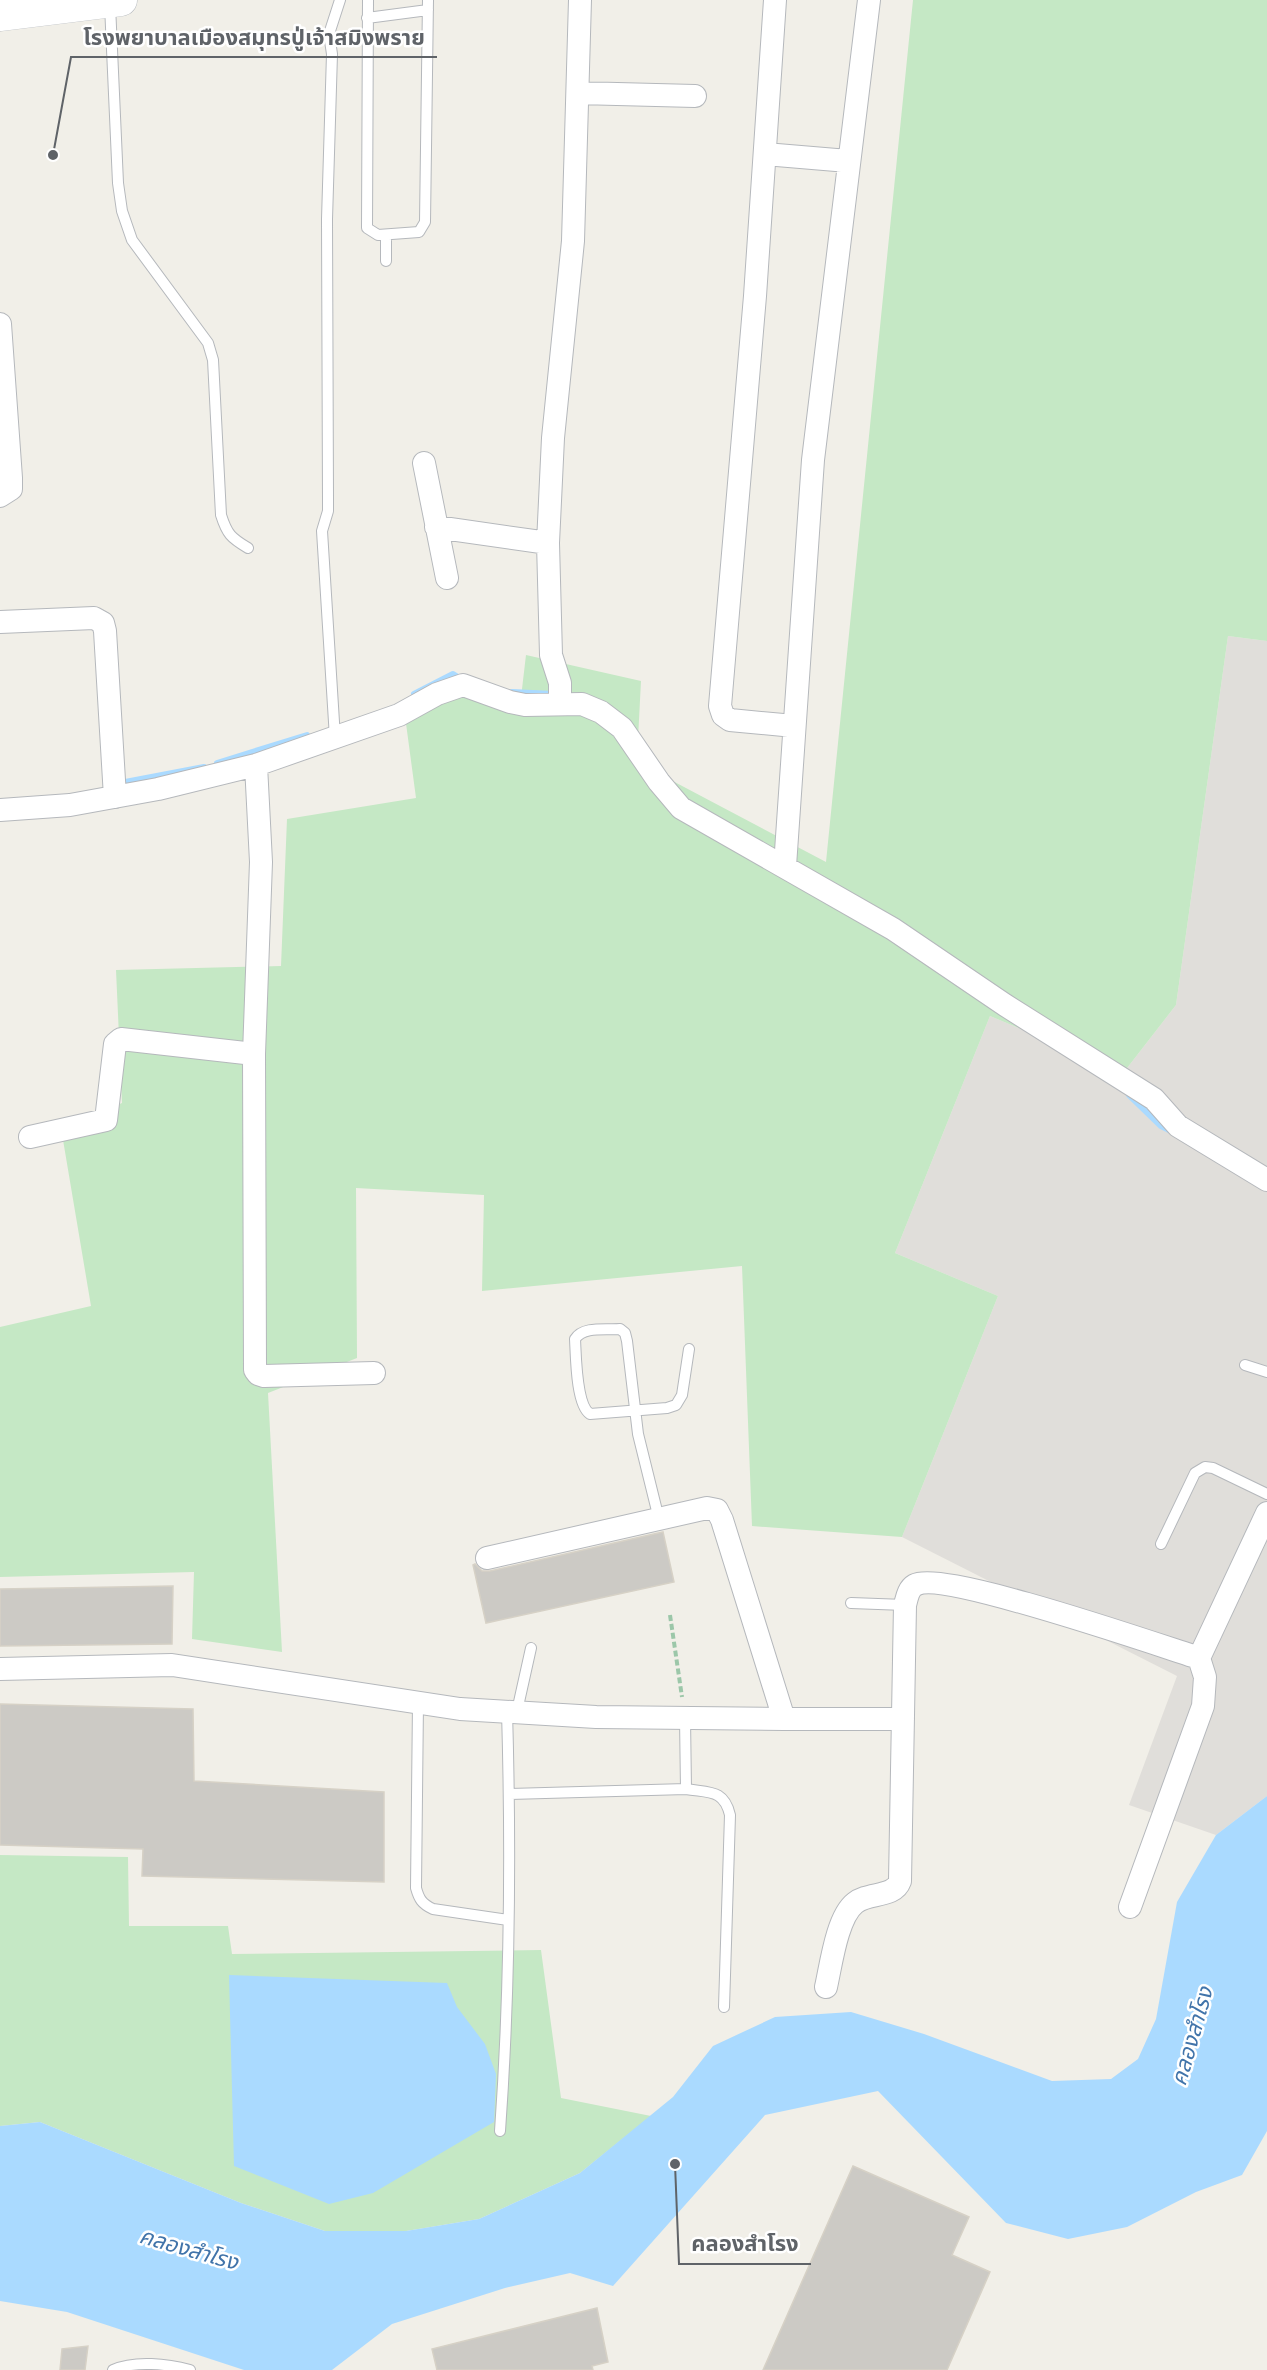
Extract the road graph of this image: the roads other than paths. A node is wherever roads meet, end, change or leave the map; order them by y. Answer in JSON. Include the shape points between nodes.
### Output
{"nodes":[{"id":1,"x":340,"y":0,"type":"edge"},
{"id":2,"x":368,"y":0,"type":"edge"},
{"id":3,"x":580,"y":0,"type":"edge"},
{"id":4,"x":775,"y":0,"type":"edge"},
{"id":5,"x":868,"y":0,"type":"edge"},
{"id":6,"x":115,"y":1,"type":"edge"},
{"id":7,"x":428,"y":5,"type":"edge"},
{"id":8,"x":0,"y":15,"type":"edge"},
{"id":9,"x":367,"y":18,"type":"junction"},
{"id":10,"x":578,"y":93,"type":"junction"},
{"id":11,"x":695,"y":96,"type":"dead end"},
{"id":12,"x":765,"y":154,"type":"junction"},
{"id":13,"x":848,"y":161,"type":"junction"},
{"id":14,"x":386,"y":235,"type":"junction"},
{"id":15,"x":386,"y":261,"type":"dead end"},
{"id":16,"x":0,"y":331,"type":"edge"},
{"id":17,"x":424,"y":463,"type":"dead end"},
{"id":18,"x":0,"y":496,"type":"edge"},
{"id":19,"x":436,"y":527,"type":"junction"},
{"id":20,"x":548,"y":543,"type":"junction"},
{"id":21,"x":248,"y":548,"type":"dead end"},
{"id":22,"x":447,"y":578,"type":"dead end"},
{"id":23,"x":0,"y":622,"type":"edge"},
{"id":24,"x":560,"y":696,"type":"junction"},
{"id":25,"x":794,"y":726,"type":"junction"},
{"id":26,"x":334,"y":729,"type":"junction"},
{"id":27,"x":256,"y":765,"type":"junction"},
{"id":28,"x":114,"y":790,"type":"junction"},
{"id":29,"x":0,"y":810,"type":"edge"},
{"id":30,"x":785,"y":856,"type":"junction"},
{"id":31,"x":254,"y":1054,"type":"junction"},
{"id":32,"x":30,"y":1137,"type":"dead end"},
{"id":33,"x":1267,"y":1180,"type":"edge"},
{"id":34,"x":688,"y":1349,"type":"dead end"},
{"id":35,"x":1245,"y":1365,"type":"dead end"},
{"id":36,"x":1267,"y":1372,"type":"edge"},
{"id":37,"x":374,"y":1373,"type":"dead end"},
{"id":38,"x":634,"y":1411,"type":"junction"},
{"id":39,"x":1267,"y":1494,"type":"edge"},
{"id":40,"x":1267,"y":1513,"type":"edge"},
{"id":41,"x":659,"y":1519,"type":"junction"},
{"id":42,"x":1161,"y":1544,"type":"dead end"},
{"id":43,"x":487,"y":1558,"type":"dead end"},
{"id":44,"x":851,"y":1603,"type":"dead end"},
{"id":45,"x":905,"y":1605,"type":"junction"},
{"id":46,"x":531,"y":1648,"type":"dead end"},
{"id":47,"x":1199,"y":1658,"type":"junction"},
{"id":48,"x":0,"y":1669,"type":"edge"},
{"id":49,"x":418,"y":1703,"type":"junction"},
{"id":50,"x":512,"y":1711,"type":"junction"},
{"id":51,"x":685,"y":1718,"type":"junction"},
{"id":52,"x":784,"y":1719,"type":"junction"},
{"id":53,"x":903,"y":1719,"type":"junction"},
{"id":54,"x":686,"y":1789,"type":"junction"},
{"id":55,"x":510,"y":1794,"type":"junction"},
{"id":56,"x":1130,"y":1906,"type":"dead end"},
{"id":57,"x":508,"y":1920,"type":"junction"},
{"id":58,"x":826,"y":1987,"type":"dead end"},
{"id":59,"x":724,"y":2007,"type":"dead end"},
{"id":60,"x":500,"y":2131,"type":"dead end"},
{"id":61,"x":113,"y":2370,"type":"edge"},
{"id":62,"x":190,"y":2370,"type":"edge"}],
"edges":[{"from":1,"to":26,"type":"lane","via":[[329,34],[332,54],[327,219],[328,511],[322,531]]},
{"from":2,"to":9,"type":"lane"},
{"from":3,"to":10,"type":"street"},
{"from":4,"to":12,"type":"street"},
{"from":5,"to":13,"type":"street"},
{"from":6,"to":8,"type":"main road"},
{"from":6,"to":21,"type":"lane","via":[[118,183],[122,211],[132,240],[208,343],[213,360],[221,515],[226,530]]},
{"from":7,"to":9,"type":"lane"},
{"from":7,"to":14,"type":"lane","via":[[425,222],[419,232]]},
{"from":9,"to":14,"type":"lane","via":[[367,228],[378,236]]},
{"from":10,"to":11,"type":"street"},
{"from":10,"to":20,"type":"street","via":[[573,241],[554,427]]},
{"from":12,"to":13,"type":"street"},
{"from":12,"to":25,"type":"street","via":[[720,705],[723,715],[730,720]]},
{"from":13,"to":25,"type":"street","via":[[813,460]]},
{"from":14,"to":15,"type":"lane"},
{"from":16,"to":18,"type":"street","via":[[11,489]]},
{"from":17,"to":19,"type":"street"},
{"from":19,"to":20,"type":"street"},
{"from":19,"to":22,"type":"street"},
{"from":20,"to":24,"type":"street","via":[[551,655]]},
{"from":23,"to":28,"type":"street","via":[[94,618],[103,623]]},
{"from":24,"to":26,"type":"street","via":[[525,705],[469,686],[456,686],[399,715]]},
{"from":24,"to":30,"type":"street","via":[[612,719],[622,728],[681,808]]},
{"from":25,"to":30,"type":"street"},
{"from":26,"to":27,"type":"street"},
{"from":27,"to":28,"type":"street","via":[[158,789]]},
{"from":27,"to":31,"type":"street","via":[[261,862]]},
{"from":28,"to":29,"type":"street","via":[[70,805]]},
{"from":30,"to":33,"type":"street","via":[[1005,1005],[1154,1099],[1185,1131]]},
{"from":31,"to":32,"type":"street","via":[[121,1039],[115,1044],[106,1120]]},
{"from":31,"to":37,"type":"street","via":[[255,1370],[264,1376]]},
{"from":34,"to":38,"type":"lane","via":[[682,1395],[676,1405]]},
{"from":35,"to":36,"type":"lane"},
{"from":38,"to":38,"type":"lane","via":[[625,1333],[620,1329],[578,1334],[575,1339],[584,1410],[590,1414]]},
{"from":38,"to":41,"type":"lane"},
{"from":39,"to":42,"type":"lane","via":[[1205,1467],[1190,1482]]},
{"from":40,"to":47,"type":"street"},
{"from":41,"to":43,"type":"street"},
{"from":41,"to":52,"type":"street","via":[[707,1508],[717,1510]]},
{"from":44,"to":45,"type":"lane"},
{"from":45,"to":47,"type":"street","via":[[913,1586],[923,1583],[966,1588]]},
{"from":45,"to":53,"type":"street"},
{"from":46,"to":50,"type":"lane"},
{"from":47,"to":56,"type":"street","via":[[1205,1677],[1203,1706]]},
{"from":48,"to":49,"type":"street","via":[[172,1665]]},
{"from":49,"to":50,"type":"street"},
{"from":49,"to":57,"type":"lane","via":[[418,1898],[433,1909]]},
{"from":50,"to":51,"type":"street"},
{"from":50,"to":55,"type":"lane"},
{"from":51,"to":52,"type":"street"},
{"from":51,"to":54,"type":"lane"},
{"from":52,"to":53,"type":"street"},
{"from":53,"to":58,"type":"street","via":[[900,1881],[893,1891],[867,1895],[847,1912]]},
{"from":54,"to":55,"type":"lane"},
{"from":54,"to":59,"type":"lane","via":[[718,1794],[730,1815]]},
{"from":55,"to":57,"type":"lane"},
{"from":57,"to":60,"type":"lane","via":[[507,2036]]},
{"from":61,"to":62,"type":"lane","via":[[122,2366],[172,2365]]}]}
